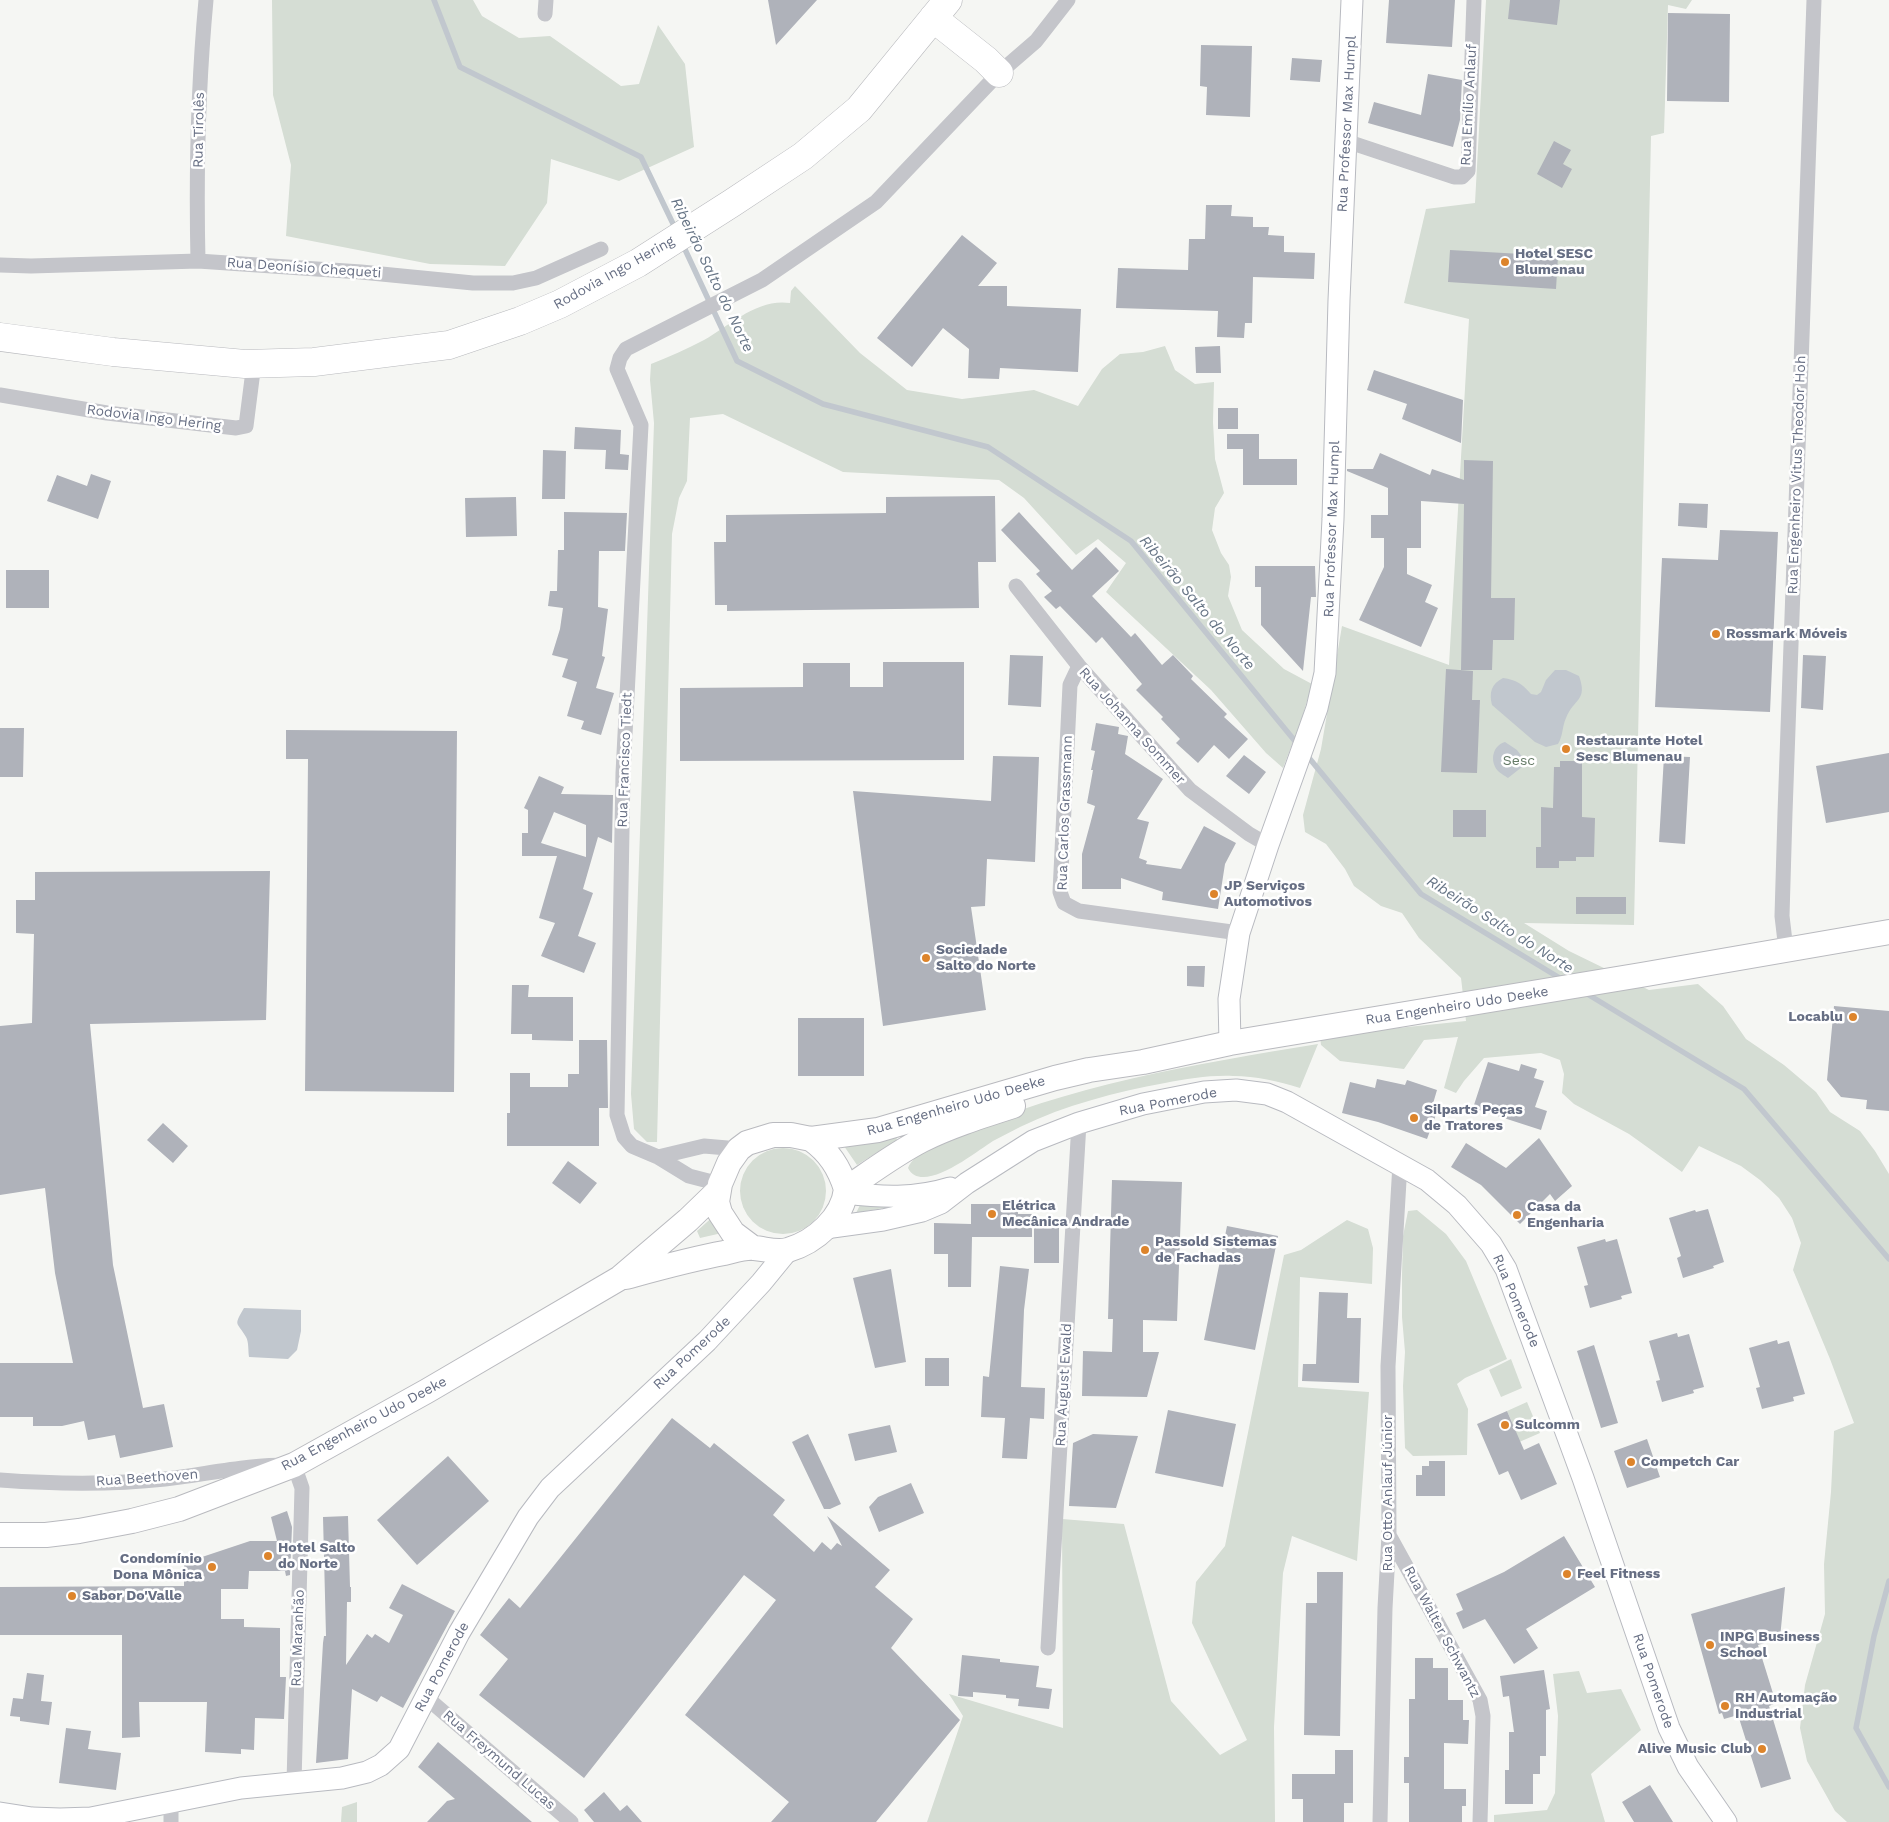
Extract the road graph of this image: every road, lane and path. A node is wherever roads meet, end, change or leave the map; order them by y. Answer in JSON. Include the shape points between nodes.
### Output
{"nodes":[{"id":1,"x":206,"y":0,"type":"edge"},
{"id":2,"x":1068,"y":0,"type":"edge"},
{"id":3,"x":1352,"y":0,"type":"edge"},
{"id":4,"x":1474,"y":0,"type":"edge"},
{"id":5,"x":1814,"y":0,"type":"edge"},
{"id":6,"x":940,"y":9,"type":"edge"},
{"id":7,"x":999,"y":73,"type":"junction"},
{"id":8,"x":1346,"y":141,"type":"junction"},
{"id":9,"x":601,"y":249,"type":"dead end"},
{"id":10,"x":198,"y":261,"type":"junction"},
{"id":11,"x":0,"y":265,"type":"edge"},
{"id":12,"x":0,"y":337,"type":"edge"},
{"id":13,"x":254,"y":363,"type":"junction"},
{"id":14,"x":0,"y":396,"type":"edge"},
{"id":15,"x":1016,"y":586,"type":"dead end"},
{"id":16,"x":1079,"y":666,"type":"junction"},
{"id":17,"x":1268,"y":845,"type":"junction"},
{"id":18,"x":1889,"y":932,"type":"edge"},
{"id":19,"x":1239,"y":933,"type":"junction"},
{"id":20,"x":1786,"y":950,"type":"junction"},
{"id":21,"x":1230,"y":1043,"type":"junction"},
{"id":22,"x":1143,"y":1062,"type":"junction"},
{"id":23,"x":1079,"y":1122,"type":"junction"},
{"id":24,"x":811,"y":1139,"type":"junction"},
{"id":25,"x":739,"y":1149,"type":"junction"},
{"id":26,"x":658,"y":1157,"type":"junction"},
{"id":27,"x":1400,"y":1164,"type":"junction"},
{"id":28,"x":967,"y":1183,"type":"junction"},
{"id":29,"x":719,"y":1187,"type":"junction"},
{"id":30,"x":846,"y":1191,"type":"junction"},
{"id":31,"x":825,"y":1228,"type":"junction"},
{"id":32,"x":756,"y":1248,"type":"junction"},
{"id":33,"x":788,"y":1250,"type":"junction"},
{"id":34,"x":620,"y":1278,"type":"junction"},
{"id":35,"x":761,"y":1283,"type":"junction"},
{"id":36,"x":294,"y":1465,"type":"junction"},
{"id":37,"x":0,"y":1480,"type":"edge"},
{"id":38,"x":0,"y":1535,"type":"edge"},
{"id":39,"x":1390,"y":1535,"type":"junction"},
{"id":40,"x":1048,"y":1648,"type":"dead end"},
{"id":41,"x":427,"y":1698,"type":"junction"},
{"id":42,"x":294,"y":1782,"type":"junction"},
{"id":43,"x":171,"y":1812,"type":"edge"},
{"id":44,"x":0,"y":1813,"type":"edge"},
{"id":45,"x":60,"y":1821,"type":"edge"},
{"id":46,"x":571,"y":1822,"type":"edge"},
{"id":47,"x":1380,"y":1822,"type":"edge"},
{"id":48,"x":1480,"y":1822,"type":"edge"},
{"id":49,"x":1726,"y":1822,"type":"edge"}],
"edges":[{"from":1,"to":10,"type":"street","name":"Rua Tirolês","via":[[201,53]]},
{"from":2,"to":7,"type":"street","via":[[1036,40]]},
{"from":3,"to":8,"type":"street","name":"Rua Professor Max Humpl"},
{"from":4,"to":8,"type":"street","name":"Rua Emílio Anlauf","via":[[1468,171],[1462,177],[1454,177]]},
{"from":5,"to":20,"type":"street","name":"Rua Engenheiro Vitus Theodor Hoh","via":[[1785,813],[1782,916]]},
{"from":6,"to":7,"type":"highway"},
{"from":6,"to":13,"type":"highway","name":"Rodovia Ingo Hering","via":[[860,110],[803,156],[638,263],[544,311],[449,345],[314,362]]},
{"from":7,"to":26,"type":"street","name":"Rua Francisco Tiedt","via":[[876,202],[762,280],[626,349],[620,358],[617,369],[641,426],[623,773],[617,1116],[624,1137],[632,1146]]},
{"from":8,"to":17,"type":"street","name":"Rua Professor Max Humpl","via":[[1325,673],[1317,708]]},
{"from":9,"to":10,"type":"street","name":"Rua Deonísio Chequeti","via":[[536,278],[513,283],[473,283]]},
{"from":10,"to":11,"type":"street","name":"Rua Deonísio Chequeti"},
{"from":12,"to":13,"type":"highway","name":"Rodovia Ingo Hering","via":[[114,352]]},
{"from":13,"to":14,"type":"street","name":"Rodovia Ingo Hering","via":[[246,426],[236,428]]},
{"from":15,"to":16,"type":"street","name":"Rua Johanna Sommer"},
{"from":16,"to":17,"type":"street","name":"Rua Johanna Sommer","via":[[1190,790]]},
{"from":16,"to":19,"type":"street","name":"Rua Carlos Grassmann","via":[[1070,685],[1060,892],[1064,903],[1079,911]]},
{"from":17,"to":19,"type":"street","name":"Rua Professor Max Humpl"},
{"from":18,"to":20,"type":"main road","name":"Rua Engenheiro Udo Deeke"},
{"from":19,"to":21,"type":"street","name":"Rua Professor Max Humpl","via":[[1229,999]]},
{"from":20,"to":21,"type":"main road","name":"Rua Engenheiro Udo Deeke"},
{"from":21,"to":22,"type":"main road","name":"Rua Engenheiro Udo Deeke"},
{"from":22,"to":24,"type":"main road","name":"Rua Engenheiro Udo Deeke","via":[[1055,1078],[878,1130]]},
{"from":22,"to":30,"type":"main road","name":"Rua Engenheiro Udo Deeke","via":[[970,1120],[922,1140]]},
{"from":23,"to":27,"type":"street","name":"Rua Pomerode","via":[[1143,1104],[1204,1092],[1236,1090],[1267,1094]]},
{"from":23,"to":28,"type":"street","name":"Rua Pomerode","via":[[1033,1141]]},
{"from":23,"to":40,"type":"street","name":"Rua August Ewald"},
{"from":24,"to":25,"type":"main road","name":"Rua Engenheiro Udo Deeke","via":[[773,1135],[747,1143]]},
{"from":24,"to":30,"type":"main road","via":[[832,1159],[842,1175]]},
{"from":25,"to":26,"type":"street","via":[[704,1146]]},
{"from":25,"to":29,"type":"main road","name":"Rua Engenheiro Udo Deeke"},
{"from":26,"to":29,"type":"street","name":"Rua Francisco Tiedt","via":[[689,1176]]},
{"from":27,"to":39,"type":"street","name":"Rua Otto Anlauf Júnior","via":[[1388,1366]]},
{"from":27,"to":49,"type":"street","name":"Rua Pomerode","via":[[1427,1180],[1457,1205],[1491,1244],[1506,1269],[1583,1478],[1669,1728],[1688,1767]]},
{"from":28,"to":30,"type":"street","name":"Rua Pomerode","via":[[899,1197]]},
{"from":28,"to":31,"type":"street","name":"Rua Pomerode","via":[[941,1203],[922,1211]]},
{"from":29,"to":32,"type":"main road","via":[[717,1202],[720,1213],[733,1233]]},
{"from":29,"to":34,"type":"main road","name":"Rua Engenheiro Udo Deeke","via":[[688,1220]]},
{"from":30,"to":31,"type":"main road","name":"Rua Engenheiro Udo Deeke","via":[[833,1219]]},
{"from":31,"to":33,"type":"main road","name":"Rua Engenheiro Udo Deeke","via":[[812,1239]]},
{"from":32,"to":33,"type":"main road","name":"Rua Engenheiro Udo Deeke"},
{"from":32,"to":34,"type":"main road","name":"Rua Engenheiro Udo Deeke","via":[[702,1257]]},
{"from":32,"to":35,"type":"street","via":[[763,1262]]},
{"from":33,"to":35,"type":"street","name":"Rua Pomerode"},
{"from":34,"to":36,"type":"main road","name":"Rua Engenheiro Udo Deeke"},
{"from":35,"to":41,"type":"street","name":"Rua Pomerode","via":[[707,1341],[550,1488],[528,1517],[459,1634]]},
{"from":36,"to":37,"type":"street","name":"Rua Beethoven","via":[[269,1464],[163,1479],[56,1484]]},
{"from":36,"to":38,"type":"main road","name":"Rua Engenheiro Udo Deeke","via":[[179,1509],[132,1521],[46,1535]]},
{"from":36,"to":42,"type":"street","name":"Rua Maranhão","via":[[302,1488]]},
{"from":39,"to":47,"type":"street","name":"Rua Otto Anlauf Júnior"},
{"from":39,"to":48,"type":"street","name":"Rua Walter Schwantz","via":[[1480,1700],[1483,1716]]},
{"from":41,"to":42,"type":"street","name":"Rua Pomerode","via":[[399,1749],[381,1765],[342,1778]]},
{"from":41,"to":46,"type":"street","name":"Rua Freymund Lucas"},
{"from":42,"to":43,"type":"street","name":"Rua Pomerode","via":[[241,1788]]},
{"from":43,"to":45,"type":"street","name":"Rua Pomerode"},
{"from":44,"to":45,"type":"street","name":"Rua Pomerode"}]}
